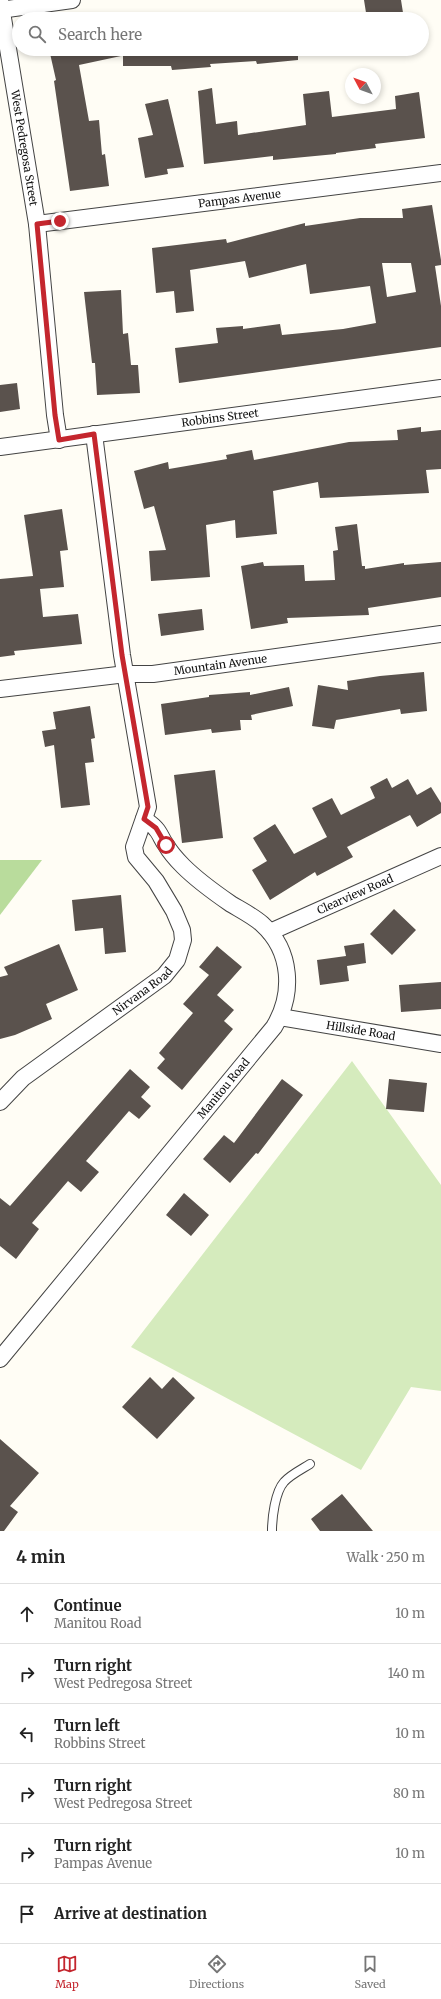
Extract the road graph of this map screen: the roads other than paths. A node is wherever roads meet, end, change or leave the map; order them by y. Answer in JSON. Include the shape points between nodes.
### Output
{"nodes":[{"id":1,"x":72,"y":0,"type":"edge"},
{"id":2,"x":0,"y":6,"type":"edge"},
{"id":3,"x":441,"y":173,"type":"edge"},
{"id":4,"x":37,"y":224,"type":"junction"},
{"id":5,"x":441,"y":388,"type":"edge"},
{"id":6,"x":94,"y":434,"type":"junction"},
{"id":7,"x":59,"y":440,"type":"junction"},
{"id":8,"x":0,"y":448,"type":"edge"},
{"id":9,"x":441,"y":634,"type":"edge"},
{"id":10,"x":126,"y":674,"type":"junction"},
{"id":11,"x":0,"y":689,"type":"edge"},
{"id":12,"x":144,"y":819,"type":"junction"},
{"id":13,"x":441,"y":856,"type":"edge"},
{"id":14,"x":270,"y":932,"type":"junction"},
{"id":15,"x":280,"y":1017,"type":"junction"},
{"id":16,"x":441,"y":1044,"type":"edge"},
{"id":17,"x":0,"y":1102,"type":"edge"},
{"id":18,"x":0,"y":1359,"type":"edge"},
{"id":19,"x":310,"y":1464,"type":"dead end"},
{"id":20,"x":272,"y":1531,"type":"edge"}],
"edges":[{"from":1,"to":2,"type":"street"},
{"from":2,"to":4,"type":"street","name":"West Pedregosa Street"},
{"from":3,"to":4,"type":"street","name":"Pampas Avenue"},
{"from":4,"to":7,"type":"street","name":"West Pedregosa Street"},
{"from":5,"to":6,"type":"street","name":"Robbins Street"},
{"from":6,"to":7,"type":"street","name":"Robbins Street"},
{"from":6,"to":10,"type":"street"},
{"from":7,"to":8,"type":"street","name":"Robbins Street"},
{"from":9,"to":10,"type":"street","name":"Mountain Avenue","via":[[154,674]]},
{"from":10,"to":11,"type":"street","name":"Mountain Avenue"},
{"from":10,"to":12,"type":"street","via":[[148,807]]},
{"from":12,"to":14,"type":"street","name":"Manitou Road","via":[[156,828],[183,866]]},
{"from":12,"to":17,"type":"street","name":"Nirvana Road","via":[[134,847],[136,856],[156,881],[174,911],[182,940],[177,960],[164,976],[23,1078]]},
{"from":13,"to":14,"type":"street","name":"Clearview Road"},
{"from":14,"to":15,"type":"street","name":"Manitou Road","via":[[280,949],[287,973],[287,997]]},
{"from":15,"to":16,"type":"street","name":"Hillside Road"},
{"from":15,"to":18,"type":"street","name":"Manitou Road"},
{"from":19,"to":20,"type":"lane","via":[[284,1482],[276,1501]]}]}
